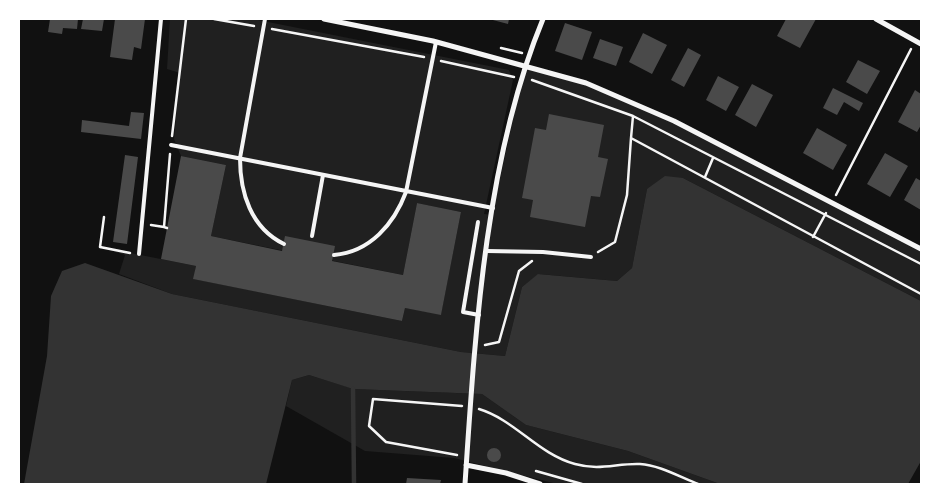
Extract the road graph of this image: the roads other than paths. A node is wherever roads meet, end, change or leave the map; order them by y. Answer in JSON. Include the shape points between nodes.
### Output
{"nodes":[{"id":1,"x":161,"y":19,"type":"edge"},
{"id":2,"x":266,"y":19,"type":"edge"},
{"id":3,"x":324,"y":19,"type":"edge"},
{"id":4,"x":543,"y":19,"type":"edge"},
{"id":5,"x":876,"y":19,"type":"edge"},
{"id":6,"x":436,"y":42,"type":"junction"},
{"id":7,"x":921,"y":44,"type":"edge"},
{"id":8,"x":525,"y":65,"type":"junction"},
{"id":9,"x":171,"y":145,"type":"road end"},
{"id":10,"x":240,"y":158,"type":"junction"},
{"id":11,"x":323,"y":175,"type":"junction"},
{"id":12,"x":406,"y":192,"type":"junction"},
{"id":13,"x":493,"y":208,"type":"junction"},
{"id":14,"x":478,"y":222,"type":"dead end"},
{"id":15,"x":312,"y":236,"type":"dead end"},
{"id":16,"x":284,"y":244,"type":"dead end"},
{"id":17,"x":921,"y":249,"type":"edge"},
{"id":18,"x":487,"y":251,"type":"junction"},
{"id":19,"x":139,"y":254,"type":"road end"},
{"id":20,"x":334,"y":255,"type":"dead end"},
{"id":21,"x":591,"y":257,"type":"road end"},
{"id":22,"x":479,"y":315,"type":"junction"},
{"id":23,"x":466,"y":466,"type":"junction"},
{"id":24,"x":465,"y":484,"type":"edge"},
{"id":25,"x":540,"y":484,"type":"edge"}],
"edges":[{"from":1,"to":19,"type":"lane"},
{"from":2,"to":10,"type":"lane"},
{"from":3,"to":6,"type":"street"},
{"from":4,"to":8,"type":"street"},
{"from":5,"to":7,"type":"street"},
{"from":6,"to":8,"type":"street"},
{"from":6,"to":12,"type":"lane"},
{"from":8,"to":13,"type":"street"},
{"from":8,"to":17,"type":"street","via":[[586,83],[634,103]]},
{"from":9,"to":10,"type":"lane"},
{"from":10,"to":11,"type":"lane"},
{"from":10,"to":16,"type":"lane","via":[[242,190],[248,205],[268,234]]},
{"from":11,"to":12,"type":"lane"},
{"from":11,"to":15,"type":"lane"},
{"from":12,"to":13,"type":"lane"},
{"from":12,"to":20,"type":"lane","via":[[399,210],[381,233],[354,250]]},
{"from":13,"to":18,"type":"street"},
{"from":14,"to":22,"type":"lane","via":[[463,312]]},
{"from":18,"to":21,"type":"lane"},
{"from":18,"to":22,"type":"street"},
{"from":22,"to":23,"type":"street"},
{"from":23,"to":24,"type":"street"},
{"from":23,"to":25,"type":"street","via":[[506,473]]}]}
